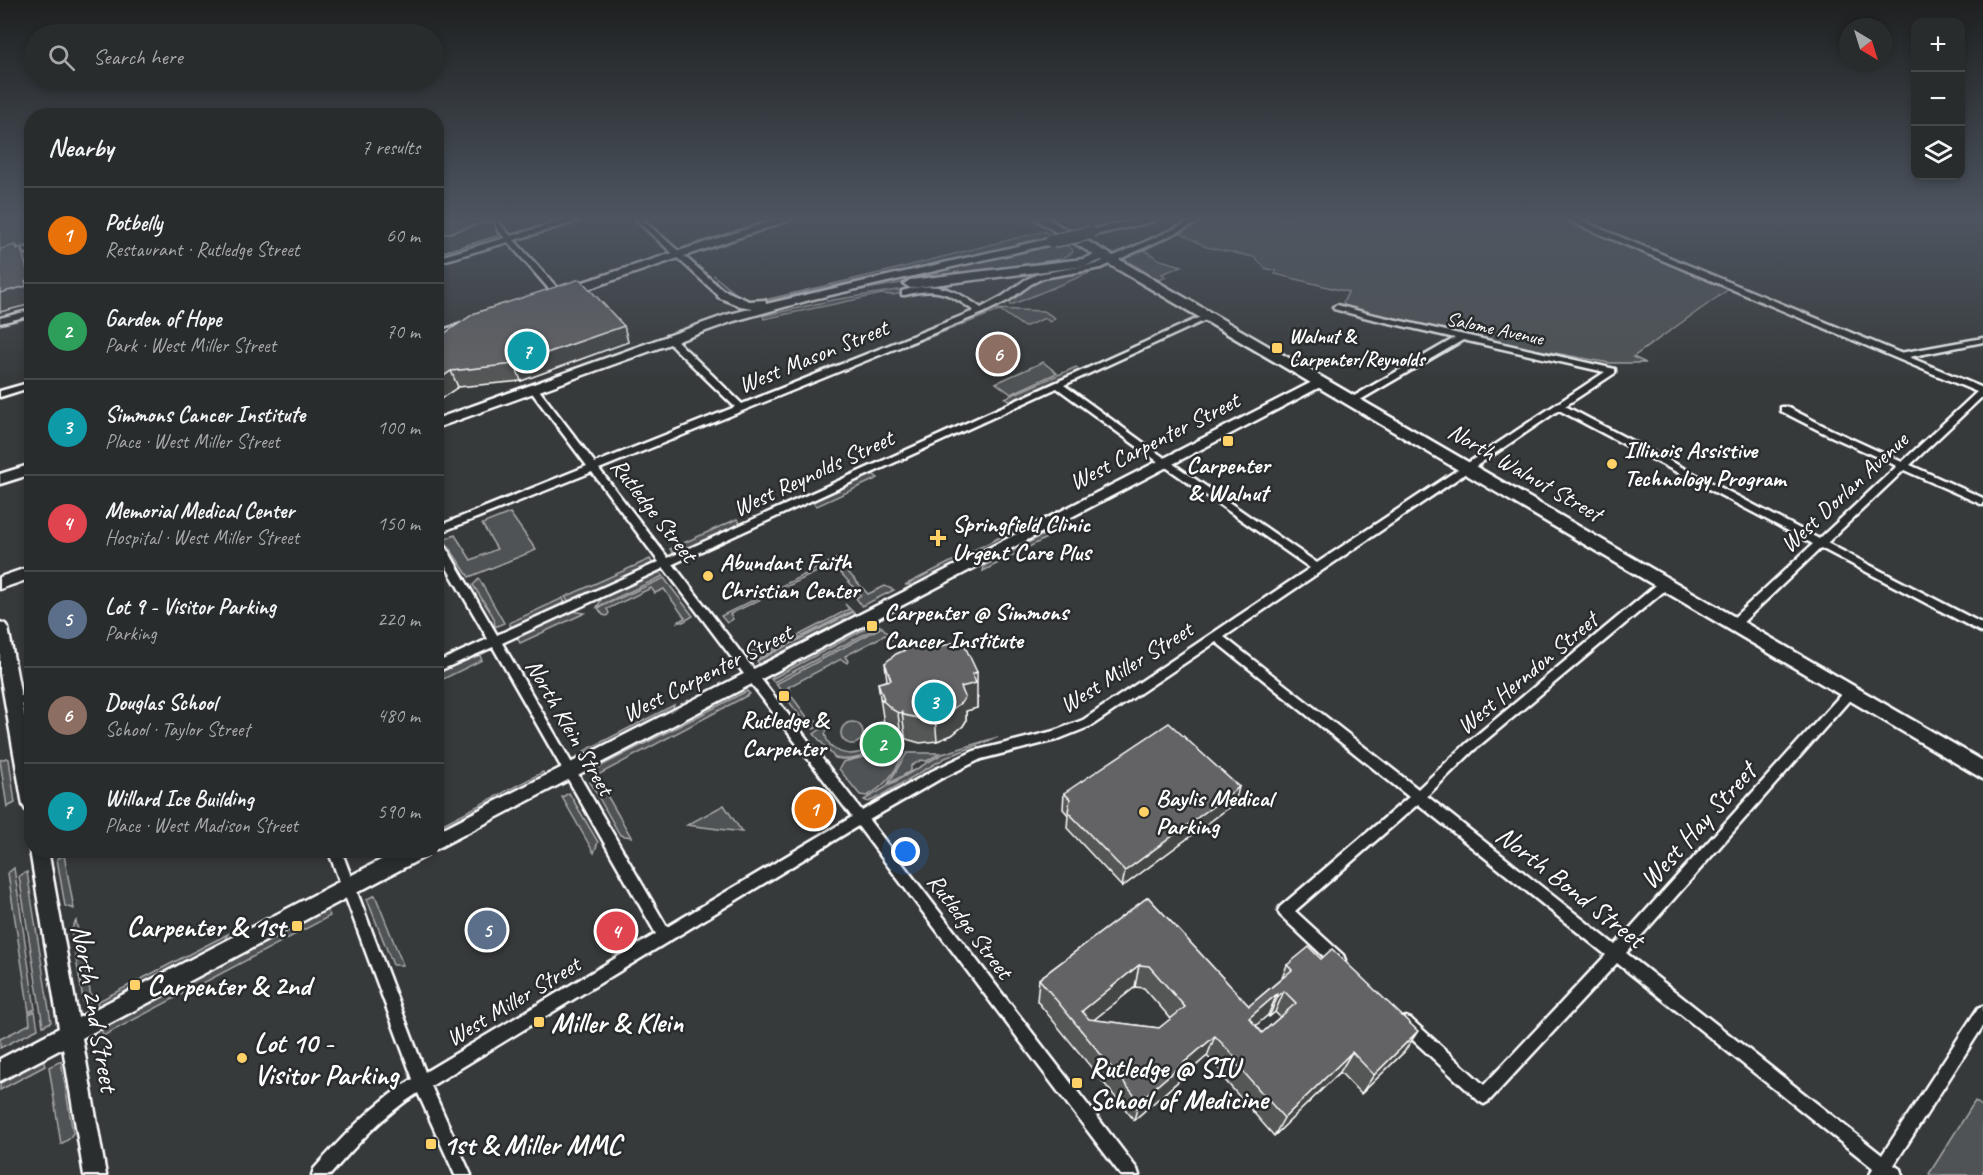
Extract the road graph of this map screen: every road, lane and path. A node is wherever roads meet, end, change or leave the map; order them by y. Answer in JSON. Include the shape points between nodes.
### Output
{"nodes":[{"id":1,"x":537,"y":274,"type":"edge"},
{"id":2,"x":620,"y":274,"type":"edge"},
{"id":3,"x":699,"y":274,"type":"edge"},
{"id":4,"x":893,"y":274,"type":"edge"},
{"id":5,"x":910,"y":274,"type":"edge"},
{"id":6,"x":986,"y":274,"type":"edge"},
{"id":7,"x":1053,"y":274,"type":"edge"},
{"id":8,"x":1136,"y":274,"type":"edge"},
{"id":9,"x":1703,"y":274,"type":"edge"},
{"id":10,"x":971,"y":276,"type":"junction"},
{"id":11,"x":905,"y":293,"type":"dead end"},
{"id":12,"x":956,"y":293,"type":"junction"},
{"id":13,"x":722,"y":294,"type":"junction"},
{"id":14,"x":554,"y":296,"type":"joint"},
{"id":15,"x":1336,"y":307,"type":"dead end"},
{"id":16,"x":980,"y":310,"type":"junction"},
{"id":17,"x":24,"y":314,"type":"edge"},
{"id":18,"x":1207,"y":316,"type":"junction"},
{"id":19,"x":0,"y":321,"type":"edge"},
{"id":20,"x":473,"y":324,"type":"edge"},
{"id":21,"x":689,"y":331,"type":"junction"},
{"id":22,"x":444,"y":333,"type":"edge"},
{"id":23,"x":669,"y":338,"type":"junction"},
{"id":24,"x":1461,"y":338,"type":"junction"},
{"id":25,"x":1983,"y":340,"type":"edge"},
{"id":26,"x":1900,"y":356,"type":"junction"},
{"id":27,"x":1612,"y":371,"type":"joint"},
{"id":28,"x":1320,"y":382,"type":"junction"},
{"id":29,"x":1058,"y":384,"type":"junction"},
{"id":30,"x":24,"y":386,"type":"edge"},
{"id":31,"x":533,"y":388,"type":"junction"},
{"id":32,"x":1983,"y":391,"type":"edge"},
{"id":33,"x":0,"y":394,"type":"edge"},
{"id":34,"x":1352,"y":400,"type":"junction"},
{"id":35,"x":1560,"y":407,"type":"junction"},
{"id":36,"x":741,"y":408,"type":"junction"},
{"id":37,"x":1784,"y":409,"type":"dead end"},
{"id":38,"x":444,"y":421,"type":"edge"},
{"id":39,"x":1166,"y":464,"type":"junction"},
{"id":40,"x":1902,"y":465,"type":"junction"},
{"id":41,"x":593,"y":467,"type":"junction"},
{"id":42,"x":1468,"y":468,"type":"junction"},
{"id":43,"x":24,"y":472,"type":"edge"},
{"id":44,"x":0,"y":480,"type":"edge"},
{"id":45,"x":1983,"y":502,"type":"edge"},
{"id":46,"x":444,"y":528,"type":"edge"},
{"id":47,"x":1820,"y":543,"type":"junction"},
{"id":48,"x":444,"y":554,"type":"edge"},
{"id":49,"x":667,"y":563,"type":"junction"},
{"id":50,"x":1317,"y":569,"type":"junction"},
{"id":51,"x":24,"y":575,"type":"edge"},
{"id":52,"x":0,"y":583,"type":"edge"},
{"id":53,"x":1665,"y":584,"type":"junction"},
{"id":54,"x":1734,"y":624,"type":"junction"},
{"id":55,"x":0,"y":628,"type":"edge"},
{"id":56,"x":1983,"y":629,"type":"edge"},
{"id":57,"x":1217,"y":637,"type":"junction"},
{"id":58,"x":495,"y":642,"type":"junction"},
{"id":59,"x":444,"y":664,"type":"edge"},
{"id":60,"x":754,"y":678,"type":"junction"},
{"id":61,"x":1850,"y":693,"type":"junction"},
{"id":62,"x":24,"y":699,"type":"edge"},
{"id":63,"x":14,"y":703,"type":"junction"},
{"id":64,"x":24,"y":760,"type":"edge"},
{"id":65,"x":1983,"y":771,"type":"edge"},
{"id":66,"x":570,"y":772,"type":"junction"},
{"id":67,"x":1418,"y":797,"type":"junction"},
{"id":68,"x":861,"y":819,"type":"junction"},
{"id":69,"x":444,"y":837,"type":"edge"},
{"id":70,"x":40,"y":858,"type":"edge"},
{"id":71,"x":337,"y":858,"type":"edge"},
{"id":72,"x":404,"y":858,"type":"edge"},
{"id":73,"x":347,"y":888,"type":"junction"},
{"id":74,"x":664,"y":936,"type":"junction"},
{"id":75,"x":1615,"y":954,"type":"junction"},
{"id":76,"x":1347,"y":968,"type":"edge"},
{"id":77,"x":1983,"y":1013,"type":"edge"},
{"id":78,"x":1400,"y":1017,"type":"edge"},
{"id":79,"x":70,"y":1033,"type":"junction"},
{"id":80,"x":0,"y":1070,"type":"edge"},
{"id":81,"x":423,"y":1082,"type":"junction"},
{"id":82,"x":1885,"y":1172,"type":"edge"},
{"id":83,"x":95,"y":1175,"type":"edge"},
{"id":84,"x":320,"y":1175,"type":"edge"},
{"id":85,"x":463,"y":1175,"type":"edge"},
{"id":86,"x":1131,"y":1175,"type":"edge"}],
"edges":[{"from":1,"to":14,"type":"street"},
{"from":2,"to":14,"type":"main road"},
{"from":3,"to":13,"type":"street"},
{"from":4,"to":13,"type":"main road","via":[[757,304],[741,304]]},
{"from":5,"to":21,"type":"main road","via":[[771,306]]},
{"from":6,"to":10,"type":"main road"},
{"from":7,"to":16,"type":"street","name":"West Mason Street","via":[[1028,282]]},
{"from":8,"to":18,"type":"main road","name":"North Walnut Street"},
{"from":9,"to":26,"type":"street"},
{"from":10,"to":12,"type":"street","via":[[960,282]]},
{"from":10,"to":21,"type":"main road","via":[[844,295]]},
{"from":11,"to":12,"type":"street","via":[[928,287]]},
{"from":12,"to":16,"type":"street"},
{"from":13,"to":21,"type":"main road","via":[[727,310]]},
{"from":15,"to":24,"type":"street","name":"Salome Avenue"},
{"from":16,"to":36,"type":"street","name":"West Mason Street"},
{"from":17,"to":19,"type":"street"},
{"from":18,"to":28,"type":"main road","name":"North Walnut Street"},
{"from":18,"to":29,"type":"street","name":"West Reynolds Street"},
{"from":20,"to":22,"type":"main road"},
{"from":21,"to":23,"type":"main road"},
{"from":23,"to":31,"type":"main road"},
{"from":23,"to":36,"type":"street"},
{"from":24,"to":27,"type":"street","name":"Salome Avenue"},
{"from":24,"to":34,"type":"street"},
{"from":25,"to":26,"type":"street"},
{"from":26,"to":32,"type":"street"},
{"from":27,"to":35,"type":"street","name":"West Miller Street"},
{"from":28,"to":34,"type":"main road","name":"North Walnut Street"},
{"from":28,"to":39,"type":"street","name":"West Carpenter Street"},
{"from":29,"to":39,"type":"street"},
{"from":29,"to":49,"type":"street","name":"West Reynolds Street"},
{"from":30,"to":33,"type":"street"},
{"from":31,"to":38,"type":"main road"},
{"from":31,"to":41,"type":"street","name":"Rutledge Street"},
{"from":32,"to":40,"type":"street","name":"West Dorlan Avenue"},
{"from":34,"to":42,"type":"main road","name":"North Walnut Street"},
{"from":35,"to":42,"type":"street","name":"West Miller Street"},
{"from":35,"to":47,"type":"street"},
{"from":36,"to":41,"type":"street","name":"West Mason Street"},
{"from":37,"to":40,"type":"street"},
{"from":39,"to":50,"type":"street"},
{"from":39,"to":60,"type":"street","name":"West Carpenter Street"},
{"from":40,"to":45,"type":"street"},
{"from":40,"to":47,"type":"street","name":"West Dorlan Avenue"},
{"from":41,"to":46,"type":"street","name":"West Mason Street"},
{"from":41,"to":49,"type":"street","name":"Rutledge Street"},
{"from":42,"to":50,"type":"street","name":"West Miller Street"},
{"from":42,"to":53,"type":"main road","name":"North Walnut Street"},
{"from":43,"to":44,"type":"main road"},
{"from":47,"to":54,"type":"street","name":"West Dorlan Avenue"},
{"from":47,"to":56,"type":"street"},
{"from":48,"to":58,"type":"street","name":"North Klein Street"},
{"from":49,"to":58,"type":"street","name":"West Reynolds Street"},
{"from":49,"to":60,"type":"street","name":"Rutledge Street"},
{"from":50,"to":57,"type":"street","name":"West Miller Street"},
{"from":51,"to":52,"type":"main road"},
{"from":53,"to":54,"type":"main road","name":"North Walnut Street"},
{"from":53,"to":67,"type":"street","name":"West Herndon Street","via":[[1470,747]]},
{"from":54,"to":61,"type":"main road","name":"North Walnut Street"},
{"from":55,"to":63,"type":"street"},
{"from":57,"to":67,"type":"street","name":"North Bond Street"},
{"from":57,"to":68,"type":"street","name":"West Miller Street","via":[[1087,723],[978,755]]},
{"from":58,"to":59,"type":"street","name":"West Reynolds Street"},
{"from":58,"to":66,"type":"street","name":"North Klein Street"},
{"from":60,"to":66,"type":"street","name":"West Carpenter Street"},
{"from":60,"to":68,"type":"street","name":"Rutledge Street"},
{"from":61,"to":65,"type":"main road","name":"North Walnut Street"},
{"from":61,"to":75,"type":"street","name":"West Hay Street"},
{"from":62,"to":63,"type":"street"},
{"from":63,"to":64,"type":"street"},
{"from":66,"to":69,"type":"street","name":"West Carpenter Street"},
{"from":66,"to":74,"type":"street","name":"North Klein Street"},
{"from":67,"to":75,"type":"street","name":"North Bond Street"},
{"from":67,"to":76,"type":"street","name":"West Herndon Street","via":[[1285,911]]},
{"from":68,"to":74,"type":"street","name":"West Miller Street"},
{"from":68,"to":86,"type":"street","name":"Rutledge Street"},
{"from":70,"to":79,"type":"street","name":"North 2nd Street"},
{"from":71,"to":73,"type":"street"},
{"from":72,"to":73,"type":"street"},
{"from":73,"to":79,"type":"street"},
{"from":73,"to":81,"type":"street"},
{"from":74,"to":81,"type":"street","name":"West Miller Street"},
{"from":75,"to":78,"type":"street","name":"West Hay Street","via":[[1484,1096]]},
{"from":75,"to":82,"type":"street","name":"North Bond Street"},
{"from":77,"to":82,"type":"street"},
{"from":79,"to":80,"type":"street"},
{"from":79,"to":83,"type":"street","name":"North 2nd Street"},
{"from":81,"to":84,"type":"street","name":"West Miller Street","via":[[373,1117]]},
{"from":81,"to":85,"type":"street"}]}
